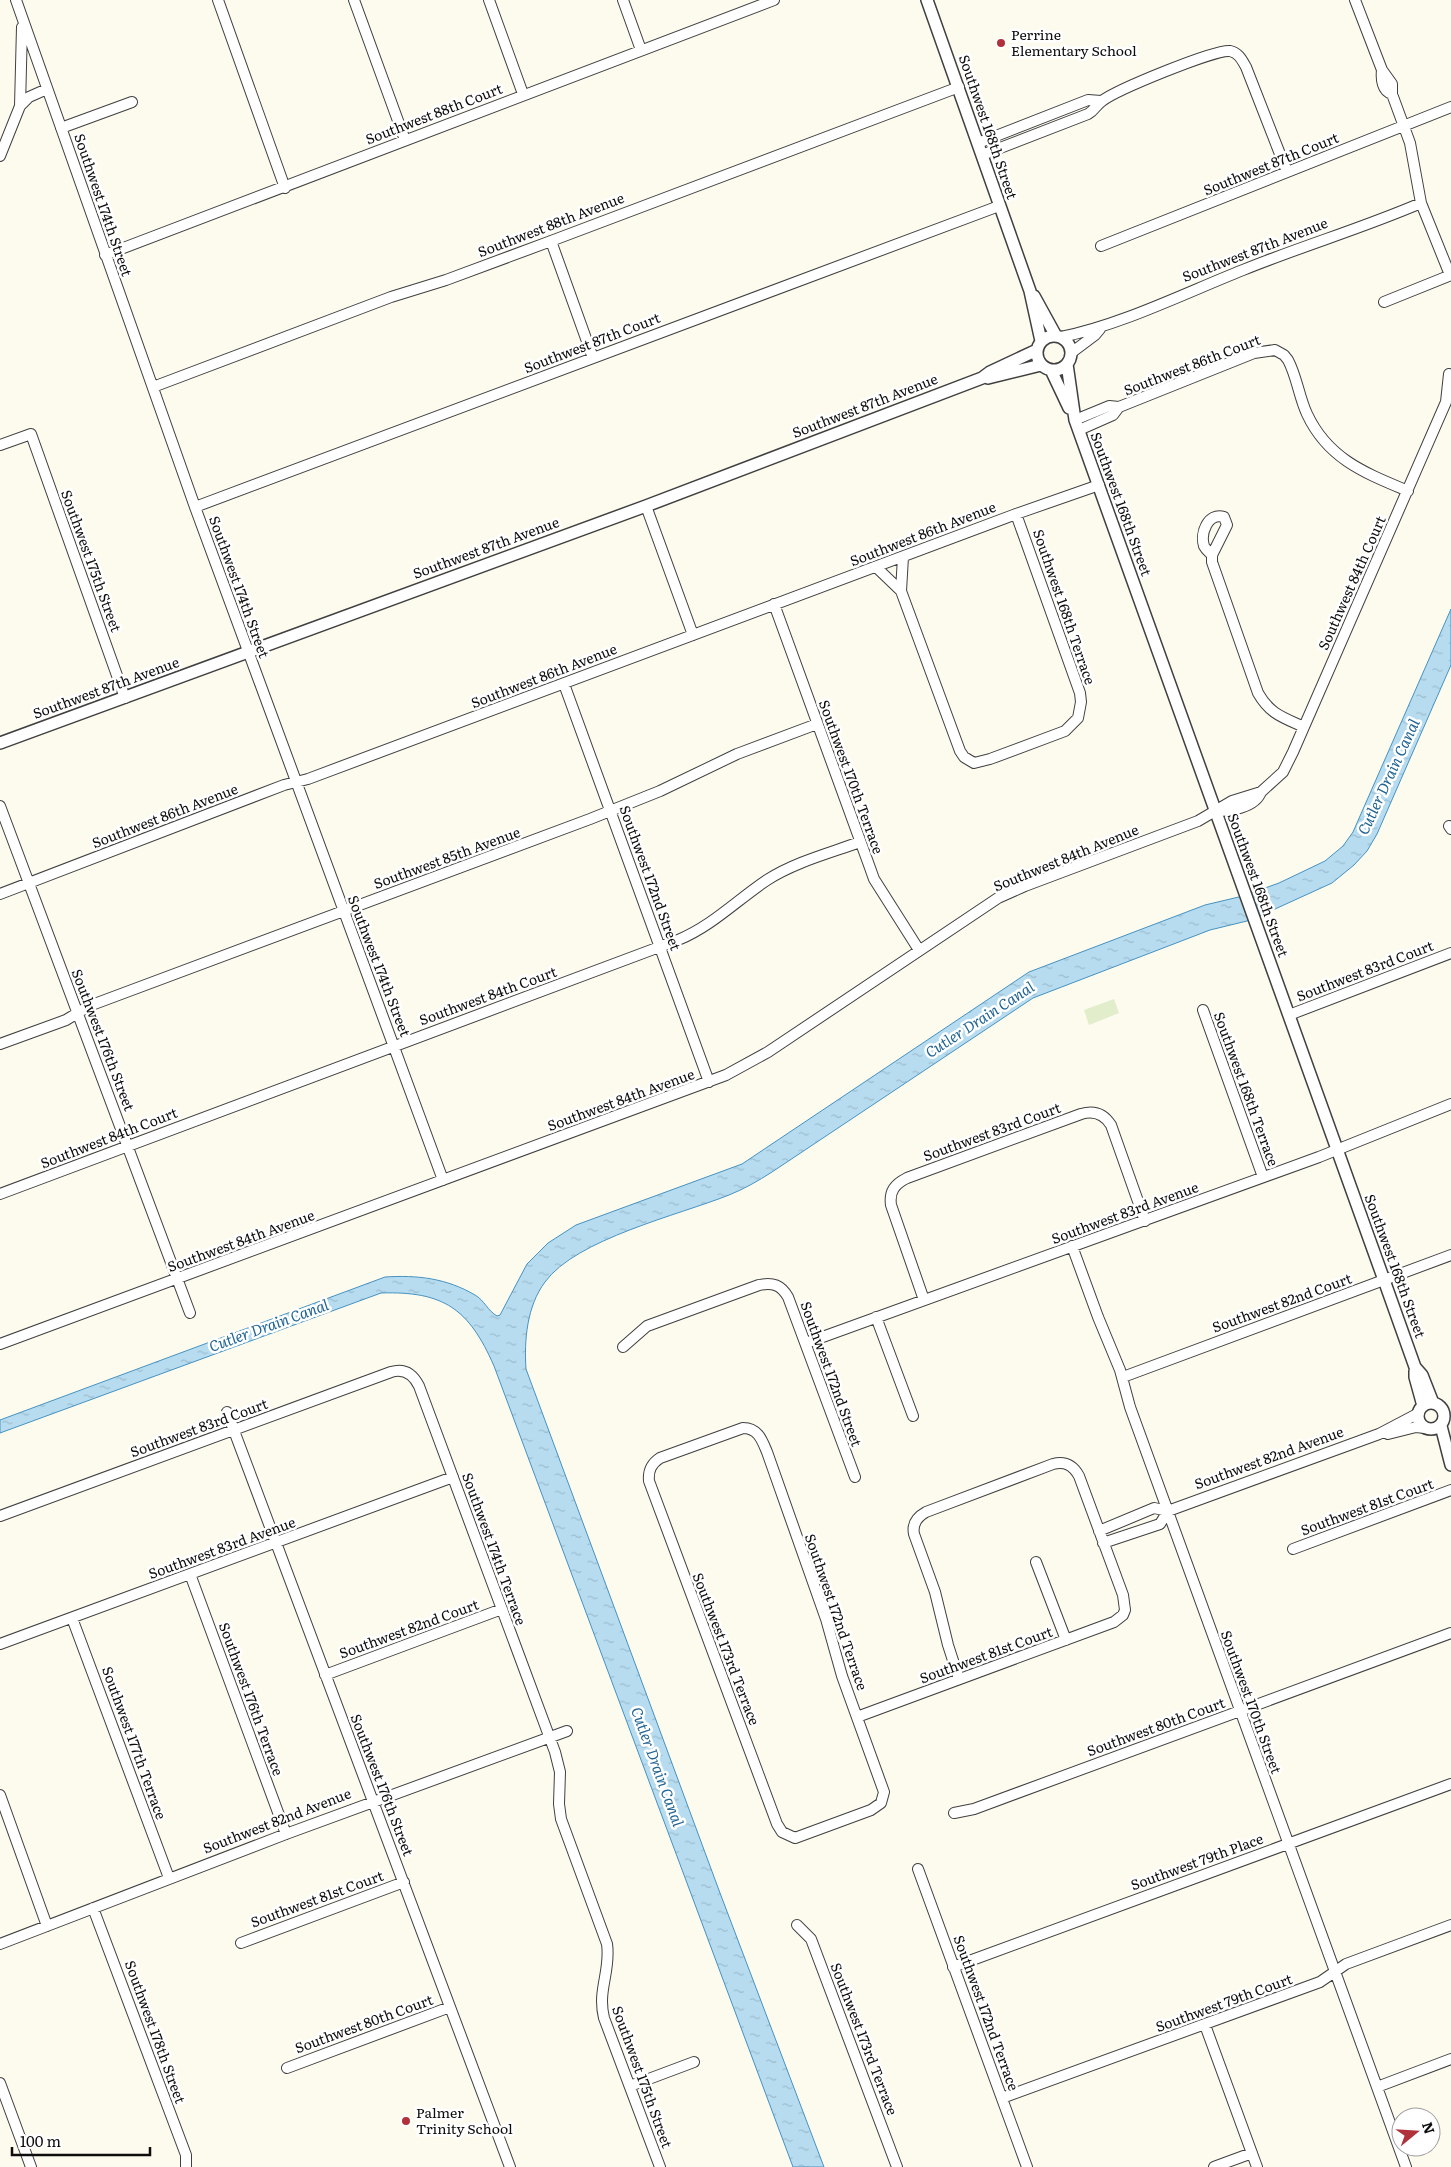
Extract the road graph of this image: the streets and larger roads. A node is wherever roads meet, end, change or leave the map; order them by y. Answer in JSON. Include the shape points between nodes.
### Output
{"nodes":[{"id":1,"x":16,"y":0,"type":"edge"},
{"id":2,"x":218,"y":0,"type":"edge"},
{"id":3,"x":354,"y":0,"type":"edge"},
{"id":4,"x":489,"y":0,"type":"edge"},
{"id":5,"x":623,"y":0,"type":"edge"},
{"id":6,"x":774,"y":0,"type":"edge"},
{"id":7,"x":927,"y":0,"type":"edge"},
{"id":8,"x":1355,"y":0,"type":"edge"},
{"id":9,"x":23,"y":19,"type":"junction"},
{"id":10,"x":641,"y":50,"type":"junction"},
{"id":11,"x":959,"y":87,"type":"junction"},
{"id":12,"x":47,"y":89,"type":"junction"},
{"id":13,"x":523,"y":94,"type":"junction"},
{"id":14,"x":1101,"y":101,"type":"junction"},
{"id":15,"x":132,"y":102,"type":"dead end"},
{"id":16,"x":20,"y":106,"type":"junction"},
{"id":17,"x":1451,"y":106,"type":"edge"},
{"id":18,"x":1404,"y":126,"type":"junction"},
{"id":19,"x":61,"y":128,"type":"junction"},
{"id":20,"x":405,"y":140,"type":"junction"},
{"id":21,"x":978,"y":143,"type":"junction"},
{"id":22,"x":982,"y":155,"type":"junction"},
{"id":23,"x":0,"y":156,"type":"edge"},
{"id":24,"x":1287,"y":172,"type":"junction"},
{"id":25,"x":285,"y":188,"type":"junction"},
{"id":26,"x":1421,"y":203,"type":"junction"},
{"id":27,"x":999,"y":206,"type":"junction"},
{"id":28,"x":551,"y":240,"type":"junction"},
{"id":29,"x":1100,"y":246,"type":"dead end"},
{"id":30,"x":105,"y":255,"type":"junction"},
{"id":31,"x":1451,"y":275,"type":"edge"},
{"id":32,"x":1030,"y":292,"type":"junction"},
{"id":33,"x":1384,"y":302,"type":"dead end"},
{"id":34,"x":1100,"y":329,"type":"junction"},
{"id":35,"x":1059,"y":337,"type":"junction"},
{"id":36,"x":1039,"y":345,"type":"junction"},
{"id":37,"x":593,"y":358,"type":"junction"},
{"id":38,"x":1069,"y":359,"type":"junction"},
{"id":39,"x":1046,"y":367,"type":"junction"},
{"id":40,"x":1449,"y":374,"type":"dead end"},
{"id":41,"x":982,"y":378,"type":"junction"},
{"id":42,"x":153,"y":386,"type":"junction"},
{"id":43,"x":1076,"y":421,"type":"junction"},
{"id":44,"x":0,"y":445,"type":"edge"},
{"id":45,"x":1099,"y":485,"type":"junction"},
{"id":46,"x":1408,"y":491,"type":"junction"},
{"id":47,"x":646,"y":506,"type":"junction"},
{"id":48,"x":195,"y":507,"type":"junction"},
{"id":49,"x":1016,"y":514,"type":"junction"},
{"id":50,"x":1212,"y":555,"type":"dead end"},
{"id":51,"x":903,"y":557,"type":"junction"},
{"id":52,"x":876,"y":567,"type":"junction"},
{"id":53,"x":900,"y":591,"type":"junction"},
{"id":54,"x":774,"y":604,"type":"junction"},
{"id":55,"x":694,"y":635,"type":"junction"},
{"id":56,"x":248,"y":652,"type":"junction"},
{"id":57,"x":564,"y":684,"type":"junction"},
{"id":58,"x":125,"y":698,"type":"junction"},
{"id":59,"x":817,"y":724,"type":"junction"},
{"id":60,"x":1304,"y":727,"type":"junction"},
{"id":61,"x":0,"y":743,"type":"edge"},
{"id":62,"x":296,"y":782,"type":"junction"},
{"id":63,"x":0,"y":806,"type":"edge"},
{"id":64,"x":610,"y":810,"type":"junction"},
{"id":65,"x":1216,"y":811,"type":"junction"},
{"id":66,"x":860,"y":842,"type":"junction"},
{"id":67,"x":28,"y":883,"type":"junction"},
{"id":68,"x":0,"y":894,"type":"edge"},
{"id":69,"x":344,"y":911,"type":"junction"},
{"id":70,"x":660,"y":947,"type":"junction"},
{"id":71,"x":919,"y":950,"type":"junction"},
{"id":72,"x":1451,"y":953,"type":"edge"},
{"id":73,"x":1203,"y":1010,"type":"dead end"},
{"id":74,"x":78,"y":1013,"type":"junction"},
{"id":75,"x":1289,"y":1014,"type":"junction"},
{"id":76,"x":0,"y":1044,"type":"edge"},
{"id":77,"x":394,"y":1046,"type":"junction"},
{"id":78,"x":709,"y":1082,"type":"junction"},
{"id":79,"x":1451,"y":1104,"type":"edge"},
{"id":80,"x":128,"y":1146,"type":"junction"},
{"id":81,"x":1337,"y":1149,"type":"junction"},
{"id":82,"x":1263,"y":1177,"type":"junction"},
{"id":83,"x":443,"y":1180,"type":"junction"},
{"id":84,"x":0,"y":1194,"type":"edge"},
{"id":85,"x":1145,"y":1221,"type":"junction"},
{"id":86,"x":1072,"y":1246,"type":"junction"},
{"id":87,"x":1451,"y":1255,"type":"edge"},
{"id":88,"x":178,"y":1279,"type":"junction"},
{"id":89,"x":1384,"y":1280,"type":"junction"},
{"id":90,"x":924,"y":1300,"type":"junction"},
{"id":91,"x":190,"y":1313,"type":"dead end"},
{"id":92,"x":876,"y":1317,"type":"junction"},
{"id":93,"x":806,"y":1343,"type":"junction"},
{"id":94,"x":0,"y":1344,"type":"edge"},
{"id":95,"x":623,"y":1347,"type":"dead end"},
{"id":96,"x":408,"y":1373,"type":"joint"},
{"id":97,"x":1123,"y":1377,"type":"junction"},
{"id":98,"x":1437,"y":1408,"type":"edge"},
{"id":99,"x":227,"y":1412,"type":"dead end"},
{"id":100,"x":913,"y":1416,"type":"dead end"},
{"id":101,"x":1433,"y":1428,"type":"junction"},
{"id":102,"x":234,"y":1430,"type":"junction"},
{"id":103,"x":1379,"y":1434,"type":"junction"},
{"id":104,"x":1450,"y":1464,"type":"edge"},
{"id":105,"x":650,"y":1469,"type":"joint"},
{"id":106,"x":453,"y":1477,"type":"junction"},
{"id":107,"x":854,"y":1477,"type":"dead end"},
{"id":108,"x":1451,"y":1490,"type":"edge"},
{"id":109,"x":1168,"y":1511,"type":"junction"},
{"id":110,"x":0,"y":1516,"type":"edge"},
{"id":111,"x":1098,"y":1531,"type":"junction"},
{"id":112,"x":276,"y":1543,"type":"junction"},
{"id":113,"x":1103,"y":1543,"type":"junction"},
{"id":114,"x":1293,"y":1549,"type":"dead end"},
{"id":115,"x":1036,"y":1562,"type":"dead end"},
{"id":116,"x":190,"y":1574,"type":"junction"},
{"id":117,"x":502,"y":1609,"type":"junction"},
{"id":118,"x":72,"y":1618,"type":"junction"},
{"id":119,"x":1451,"y":1633,"type":"edge"},
{"id":120,"x":1066,"y":1640,"type":"junction"},
{"id":121,"x":0,"y":1644,"type":"edge"},
{"id":122,"x":326,"y":1675,"type":"junction"},
{"id":123,"x":959,"y":1679,"type":"junction"},
{"id":124,"x":1240,"y":1710,"type":"junction"},
{"id":125,"x":857,"y":1717,"type":"junction"},
{"id":126,"x":567,"y":1731,"type":"dead end"},
{"id":127,"x":549,"y":1737,"type":"junction"},
{"id":128,"x":1451,"y":1784,"type":"edge"},
{"id":129,"x":0,"y":1795,"type":"edge"},
{"id":130,"x":373,"y":1802,"type":"junction"},
{"id":131,"x":881,"y":1803,"type":"joint"},
{"id":132,"x":954,"y":1813,"type":"dead end"},
{"id":133,"x":286,"y":1834,"type":"junction"},
{"id":134,"x":1287,"y":1843,"type":"junction"},
{"id":135,"x":918,"y":1869,"type":"dead end"},
{"id":136,"x":169,"y":1878,"type":"junction"},
{"id":137,"x":404,"y":1882,"type":"junction"},
{"id":138,"x":93,"y":1908,"type":"junction"},
{"id":139,"x":797,"y":1925,"type":"dead end"},
{"id":140,"x":1451,"y":1925,"type":"edge"},
{"id":141,"x":47,"y":1926,"type":"junction"},
{"id":142,"x":241,"y":1942,"type":"dead end"},
{"id":143,"x":0,"y":1944,"type":"edge"},
{"id":144,"x":954,"y":1967,"type":"junction"},
{"id":145,"x":1334,"y":1972,"type":"junction"},
{"id":146,"x":450,"y":2007,"type":"junction"},
{"id":147,"x":1205,"y":2025,"type":"junction"},
{"id":148,"x":1451,"y":2059,"type":"edge"},
{"id":149,"x":694,"y":2062,"type":"dead end"},
{"id":150,"x":287,"y":2068,"type":"dead end"},
{"id":151,"x":0,"y":2083,"type":"edge"},
{"id":152,"x":630,"y":2086,"type":"junction"},
{"id":153,"x":1377,"y":2087,"type":"junction"},
{"id":154,"x":1002,"y":2098,"type":"junction"},
{"id":155,"x":1252,"y":2153,"type":"junction"},
{"id":156,"x":31,"y":2167,"type":"edge"},
{"id":157,"x":186,"y":2167,"type":"edge"},
{"id":158,"x":510,"y":2167,"type":"edge"},
{"id":159,"x":660,"y":2167,"type":"edge"},
{"id":160,"x":897,"y":2167,"type":"edge"},
{"id":161,"x":1027,"y":2167,"type":"edge"},
{"id":162,"x":1214,"y":2167,"type":"edge"},
{"id":163,"x":1257,"y":2167,"type":"edge"},
{"id":164,"x":1406,"y":2167,"type":"edge"}],
"edges":[{"from":1,"to":9,"type":"street","name":"Southwest 174th Street"},
{"from":2,"to":25,"type":"street"},
{"from":3,"to":20,"type":"street"},
{"from":4,"to":13,"type":"street"},
{"from":5,"to":10,"type":"street"},
{"from":6,"to":10,"type":"street","name":"Southwest 88th Court"},
{"from":7,"to":11,"type":"street","name":"Southwest 168th Street"},
{"from":8,"to":18,"type":"street","via":[[1382,70],[1392,84],[1392,94]]},
{"from":9,"to":12,"type":"street","name":"Southwest 174th Street"},
{"from":9,"to":16,"type":"street"},
{"from":10,"to":13,"type":"street","name":"Southwest 88th Court"},
{"from":11,"to":21,"type":"street","name":"Southwest 168th Street"},
{"from":11,"to":28,"type":"street","name":"Southwest 88th Avenue"},
{"from":12,"to":16,"type":"street","via":[[29,97]]},
{"from":12,"to":19,"type":"street","name":"Southwest 174th Street"},
{"from":13,"to":20,"type":"street","name":"Southwest 88th Court"},
{"from":14,"to":21,"type":"street","via":[[1088,100]]},
{"from":14,"to":22,"type":"street","via":[[1095,111]]},
{"from":14,"to":24,"type":"street","via":[[1213,53],[1235,52],[1246,67]]},
{"from":15,"to":19,"type":"street"},
{"from":16,"to":23,"type":"street"},
{"from":17,"to":18,"type":"street","name":"Southwest 87th Court"},
{"from":18,"to":24,"type":"street","name":"Southwest 87th Court"},
{"from":18,"to":26,"type":"street"},
{"from":19,"to":30,"type":"street","name":"Southwest 174th Street"},
{"from":20,"to":25,"type":"street","name":"Southwest 88th Court"},
{"from":21,"to":22,"type":"street","name":"Southwest 168th Street"},
{"from":22,"to":27,"type":"street","name":"Southwest 168th Street"},
{"from":24,"to":29,"type":"street","name":"Southwest 87th Court"},
{"from":25,"to":30,"type":"street","name":"Southwest 88th Court"},
{"from":26,"to":31,"type":"street"},
{"from":26,"to":34,"type":"street","name":"Southwest 87th Avenue","via":[[1278,256]]},
{"from":27,"to":32,"type":"street","name":"Southwest 168th Street"},
{"from":27,"to":37,"type":"street","name":"Southwest 87th Court"},
{"from":28,"to":37,"type":"street"},
{"from":28,"to":42,"type":"street","name":"Southwest 88th Avenue"},
{"from":30,"to":42,"type":"street","name":"Southwest 174th Street"},
{"from":31,"to":33,"type":"street"},
{"from":32,"to":35,"type":"street","name":"Southwest 168th Street"},
{"from":32,"to":36,"type":"street","name":"Southwest 168th Street"},
{"from":34,"to":35,"type":"street","name":"Southwest 87th Avenue"},
{"from":34,"to":38,"type":"street","name":"Southwest 87th Avenue"},
{"from":35,"to":36,"type":"street","via":[[1047,337]]},
{"from":35,"to":38,"type":"street","via":[[1068,344]]},
{"from":36,"to":39,"type":"street","via":[[1036,355]]},
{"from":36,"to":41,"type":"street","name":"Southwest 87th Avenue"},
{"from":37,"to":48,"type":"street","name":"Southwest 87th Court"},
{"from":38,"to":39,"type":"street","via":[[1062,368]]},
{"from":38,"to":43,"type":"street","name":"Southwest 168th Street"},
{"from":39,"to":41,"type":"street","name":"Southwest 87th Avenue"},
{"from":39,"to":43,"type":"street","name":"Southwest 168th Street"},
{"from":40,"to":46,"type":"street","name":"Southwest 84th Court","via":[[1446,402]]},
{"from":41,"to":47,"type":"street","name":"Southwest 87th Avenue"},
{"from":42,"to":48,"type":"street","name":"Southwest 174th Street"},
{"from":43,"to":45,"type":"street","name":"Southwest 168th Street"},
{"from":43,"to":46,"type":"street","name":"Southwest 86th Court","via":[[1113,415],[1119,407],[1254,354],[1275,350],[1288,360],[1307,414],[1325,443],[1350,464]]},
{"from":44,"to":58,"type":"street","name":"Southwest 175th Street","via":[[31,434]]},
{"from":45,"to":49,"type":"street","name":"Southwest 86th Avenue"},
{"from":45,"to":65,"type":"street","name":"Southwest 168th Street"},
{"from":46,"to":60,"type":"street","name":"Southwest 84th Court"},
{"from":47,"to":55,"type":"street"},
{"from":47,"to":56,"type":"street","name":"Southwest 87th Avenue"},
{"from":48,"to":56,"type":"street","name":"Southwest 174th Street"},
{"from":49,"to":51,"type":"street","name":"Southwest 86th Avenue"},
{"from":49,"to":53,"type":"street","name":"Southwest 168th Terrace","via":[[1080,693],[1081,711],[1065,731],[981,762],[969,760],[960,751],[950,728]]},
{"from":50,"to":60,"type":"street","via":[[1215,573],[1258,693],[1271,711]]},
{"from":51,"to":52,"type":"street","name":"Southwest 86th Avenue"},
{"from":51,"to":53,"type":"street"},
{"from":52,"to":53,"type":"street"},
{"from":52,"to":54,"type":"street","name":"Southwest 86th Avenue"},
{"from":54,"to":55,"type":"street","name":"Southwest 86th Avenue"},
{"from":54,"to":59,"type":"street","name":"Southwest 170th Terrace"},
{"from":55,"to":57,"type":"street","name":"Southwest 86th Avenue"},
{"from":56,"to":58,"type":"street","name":"Southwest 87th Avenue"},
{"from":56,"to":62,"type":"street","name":"Southwest 174th Street"},
{"from":57,"to":62,"type":"street","name":"Southwest 86th Avenue"},
{"from":57,"to":64,"type":"street","name":"Southwest 172nd Street"},
{"from":58,"to":61,"type":"street","name":"Southwest 87th Avenue"},
{"from":59,"to":64,"type":"street","name":"Southwest 85th Avenue","via":[[737,754],[660,791]]},
{"from":59,"to":66,"type":"street","name":"Southwest 170th Terrace"},
{"from":60,"to":65,"type":"street","name":"Southwest 84th Court","via":[[1283,772],[1261,792],[1232,801]]},
{"from":62,"to":67,"type":"street","name":"Southwest 86th Avenue"},
{"from":62,"to":69,"type":"street","name":"Southwest 174th Street"},
{"from":63,"to":67,"type":"street","name":"Southwest 176th Street"},
{"from":64,"to":69,"type":"street","name":"Southwest 85th Avenue"},
{"from":64,"to":70,"type":"street","name":"Southwest 172nd Street"},
{"from":65,"to":71,"type":"street","name":"Southwest 84th Avenue","via":[[1198,821],[1009,892]]},
{"from":65,"to":75,"type":"street","name":"Southwest 168th Street"},
{"from":66,"to":70,"type":"street","name":"Southwest 84th Court","via":[[781,872],[705,927]]},
{"from":66,"to":71,"type":"street","name":"Southwest 170th Terrace","via":[[874,879]]},
{"from":67,"to":68,"type":"street","name":"Southwest 86th Avenue"},
{"from":67,"to":74,"type":"street","name":"Southwest 176th Street"},
{"from":69,"to":74,"type":"street","name":"Southwest 85th Avenue"},
{"from":69,"to":77,"type":"street","name":"Southwest 174th Street"},
{"from":70,"to":77,"type":"street","name":"Southwest 84th Court"},
{"from":70,"to":78,"type":"street","name":"Southwest 172nd Street"},
{"from":71,"to":78,"type":"street","name":"Southwest 84th Avenue","via":[[757,1059]]},
{"from":72,"to":75,"type":"street","name":"Southwest 83rd Court"},
{"from":73,"to":82,"type":"street","name":"Southwest 168th Terrace"},
{"from":74,"to":76,"type":"street","name":"Southwest 85th Avenue"},
{"from":74,"to":80,"type":"street","name":"Southwest 176th Street"},
{"from":75,"to":81,"type":"street","name":"Southwest 168th Street"},
{"from":77,"to":80,"type":"street","name":"Southwest 84th Court"},
{"from":77,"to":83,"type":"street","name":"Southwest 174th Street"},
{"from":78,"to":83,"type":"street","name":"Southwest 84th Avenue"},
{"from":79,"to":81,"type":"street","name":"Southwest 83rd Avenue"},
{"from":80,"to":84,"type":"street","name":"Southwest 84th Court"},
{"from":80,"to":88,"type":"street","name":"Southwest 176th Street"},
{"from":81,"to":82,"type":"street","name":"Southwest 83rd Avenue"},
{"from":81,"to":89,"type":"street","name":"Southwest 168th Street"},
{"from":82,"to":85,"type":"street","name":"Southwest 83rd Avenue"},
{"from":83,"to":88,"type":"street","name":"Southwest 84th Avenue"},
{"from":85,"to":86,"type":"street","name":"Southwest 83rd Avenue"},
{"from":85,"to":90,"type":"street","name":"Southwest 83rd Court","via":[[1114,1133],[1103,1116],[1090,1112],[1081,1114],[907,1178],[893,1188],[891,1205]]},
{"from":86,"to":90,"type":"street","name":"Southwest 83rd Avenue"},
{"from":86,"to":97,"type":"street","name":"Southwest 170th Street"},
{"from":87,"to":89,"type":"street","name":"Southwest 82nd Court"},
{"from":88,"to":91,"type":"street","name":"Southwest 176th Street"},
{"from":88,"to":94,"type":"street","name":"Southwest 84th Avenue"},
{"from":89,"to":97,"type":"street","name":"Southwest 82nd Court"},
{"from":89,"to":98,"type":"street","name":"Southwest 168th Street","via":[[1415,1367]]},
{"from":90,"to":92,"type":"street","name":"Southwest 83rd Avenue"},
{"from":92,"to":93,"type":"street","name":"Southwest 83rd Avenue"},
{"from":92,"to":100,"type":"street"},
{"from":93,"to":95,"type":"street","name":"Southwest 172nd Street","via":[[782,1287],[759,1285],[647,1326]]},
{"from":93,"to":107,"type":"street","name":"Southwest 172nd Street"},
{"from":96,"to":102,"type":"street","name":"Southwest 83rd Court","via":[[400,1370],[391,1372]]},
{"from":96,"to":106,"type":"street","name":"Southwest 174th Terrace","via":[[419,1386]]},
{"from":97,"to":109,"type":"street","name":"Southwest 170th Street","via":[[1127,1397]]},
{"from":98,"to":101,"type":"street"},
{"from":98,"to":101,"type":"street","name":"Southwest 168th Street","via":[[1419,1421]]},
{"from":98,"to":103,"type":"street","name":"Southwest 82nd Avenue"},
{"from":99,"to":102,"type":"street","name":"Southwest 176th Street"},
{"from":101,"to":103,"type":"street","name":"Southwest 82nd Avenue","via":[[1416,1427]]},
{"from":101,"to":104,"type":"street"},
{"from":102,"to":110,"type":"street","name":"Southwest 83rd Court"},
{"from":102,"to":112,"type":"street","name":"Southwest 176th Street"},
{"from":103,"to":109,"type":"street","name":"Southwest 82nd Avenue"},
{"from":105,"to":125,"type":"street","name":"Southwest 172nd Terrace","via":[[660,1458],[684,1449],[737,1430],[747,1428],[755,1431],[767,1452]]},
{"from":105,"to":131,"type":"street","name":"Southwest 173rd Terrace","via":[[652,1488],[776,1824],[787,1836],[800,1837],[871,1810]]},
{"from":106,"to":112,"type":"street","name":"Southwest 83rd Avenue"},
{"from":106,"to":117,"type":"street","name":"Southwest 174th Terrace"},
{"from":108,"to":114,"type":"street","name":"Southwest 81st Court"},
{"from":109,"to":111,"type":"street","name":"Southwest 82nd Avenue","via":[[1154,1508]]},
{"from":109,"to":113,"type":"street","name":"Southwest 82nd Avenue","via":[[1160,1524]]},
{"from":109,"to":124,"type":"street","name":"Southwest 170th Street"},
{"from":111,"to":113,"type":"street"},
{"from":111,"to":123,"type":"street","via":[[1078,1476],[1068,1464],[1052,1464],[926,1512],[916,1521],[914,1534],[935,1592]]},
{"from":112,"to":116,"type":"street","name":"Southwest 83rd Avenue"},
{"from":112,"to":122,"type":"street","name":"Southwest 176th Street"},
{"from":113,"to":120,"type":"street","name":"Southwest 81st Court","via":[[1123,1595],[1123,1615],[1114,1622]]},
{"from":115,"to":120,"type":"street"},
{"from":116,"to":118,"type":"street","name":"Southwest 83rd Avenue"},
{"from":116,"to":133,"type":"street","name":"Southwest 176th Terrace"},
{"from":117,"to":122,"type":"street","name":"Southwest 82nd Court"},
{"from":117,"to":127,"type":"street","name":"Southwest 174th Terrace"},
{"from":118,"to":121,"type":"street","name":"Southwest 83rd Avenue"},
{"from":118,"to":136,"type":"street","name":"Southwest 177th Terrace"},
{"from":119,"to":124,"type":"street","name":"Southwest 80th Court"},
{"from":120,"to":123,"type":"street","name":"Southwest 81st Court"},
{"from":122,"to":130,"type":"street","name":"Southwest 176th Street"},
{"from":123,"to":125,"type":"street","name":"Southwest 81st Court"},
{"from":124,"to":132,"type":"street","name":"Southwest 80th Court","via":[[974,1809]]},
{"from":124,"to":134,"type":"street","name":"Southwest 170th Street"},
{"from":125,"to":131,"type":"street","name":"Southwest 172nd Terrace","via":[[882,1786],[884,1798]]},
{"from":126,"to":127,"type":"street","name":"Southwest 82nd Avenue"},
{"from":127,"to":130,"type":"street","name":"Southwest 82nd Avenue"},
{"from":127,"to":152,"type":"street","name":"Southwest 175th Street","via":[[560,1772],[561,1819],[607,1944],[602,2008]]},
{"from":128,"to":134,"type":"street","name":"Southwest 79th Place"},
{"from":129,"to":141,"type":"street"},
{"from":130,"to":133,"type":"street","name":"Southwest 82nd Avenue"},
{"from":130,"to":137,"type":"street","name":"Southwest 176th Street"},
{"from":133,"to":136,"type":"street","name":"Southwest 82nd Avenue"},
{"from":134,"to":144,"type":"street","name":"Southwest 79th Place"},
{"from":134,"to":145,"type":"street","name":"Southwest 170th Street"},
{"from":135,"to":144,"type":"street","name":"Southwest 172nd Terrace"},
{"from":136,"to":138,"type":"street","name":"Southwest 82nd Avenue"},
{"from":137,"to":142,"type":"street","name":"Southwest 81st Court"},
{"from":137,"to":146,"type":"street","name":"Southwest 176th Street"},
{"from":138,"to":141,"type":"street","name":"Southwest 82nd Avenue"},
{"from":138,"to":157,"type":"street","name":"Southwest 178th Street","via":[[186,2154]]},
{"from":139,"to":160,"type":"street","name":"Southwest 173rd Terrace","via":[[812,1939]]},
{"from":140,"to":145,"type":"street","name":"Southwest 79th Court","via":[[1346,1964]]},
{"from":141,"to":143,"type":"street","name":"Southwest 82nd Avenue"},
{"from":144,"to":154,"type":"street","name":"Southwest 172nd Terrace"},
{"from":145,"to":147,"type":"street","name":"Southwest 79th Court","via":[[1320,1982]]},
{"from":145,"to":153,"type":"street","name":"Southwest 170th Street"},
{"from":146,"to":150,"type":"street","name":"Southwest 80th Court"},
{"from":146,"to":158,"type":"street","name":"Southwest 176th Street"},
{"from":147,"to":154,"type":"street","name":"Southwest 79th Court"},
{"from":147,"to":155,"type":"street"},
{"from":148,"to":153,"type":"street"},
{"from":149,"to":152,"type":"street"},
{"from":151,"to":156,"type":"street"},
{"from":152,"to":159,"type":"street","name":"Southwest 175th Street"},
{"from":153,"to":164,"type":"street","name":"Southwest 170th Street"},
{"from":154,"to":161,"type":"street","name":"Southwest 172nd Terrace"},
{"from":155,"to":162,"type":"street"},
{"from":155,"to":163,"type":"street"}]}
